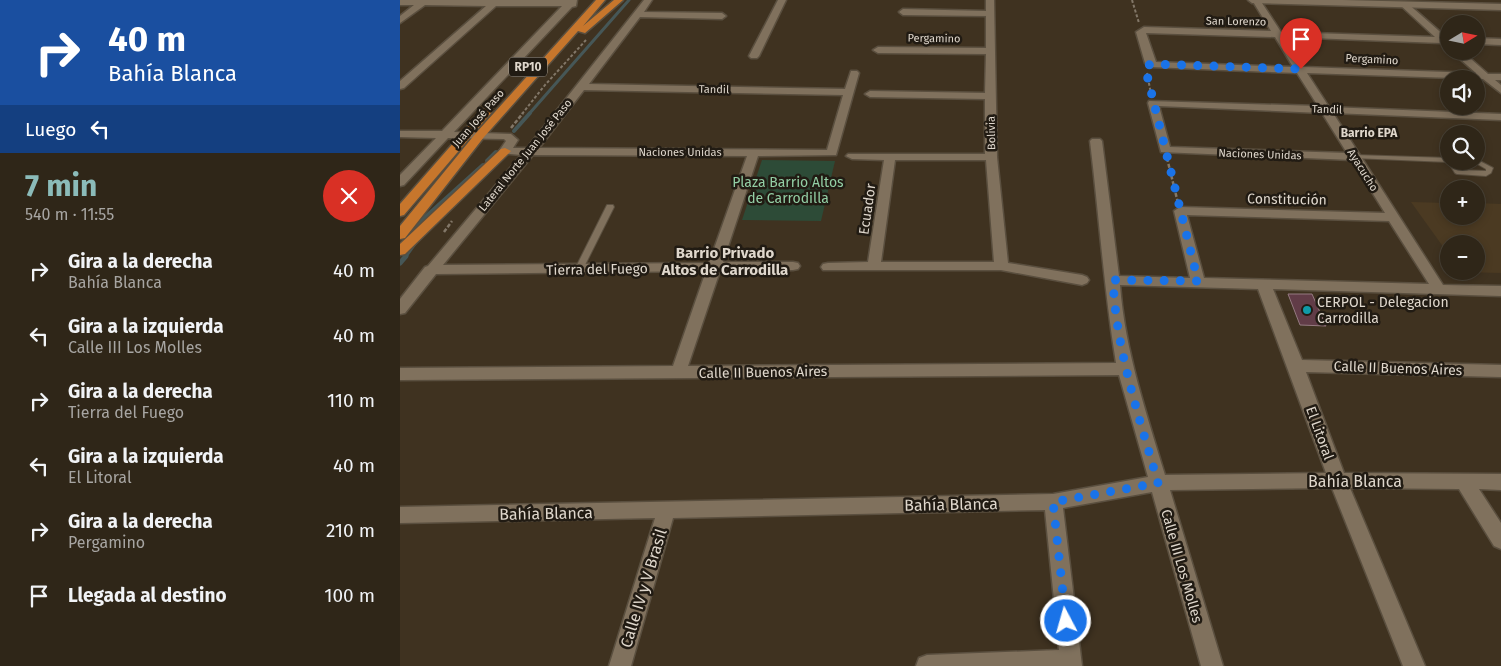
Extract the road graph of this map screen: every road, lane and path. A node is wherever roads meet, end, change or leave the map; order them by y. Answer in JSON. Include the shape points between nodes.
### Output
{"nodes":[{"id":1,"x":583,"y":0,"type":"edge"},
{"id":2,"x":590,"y":0,"type":"edge"},
{"id":3,"x":600,"y":0,"type":"edge"},
{"id":4,"x":619,"y":0,"type":"edge"},
{"id":5,"x":648,"y":0,"type":"edge"},
{"id":6,"x":782,"y":0,"type":"edge"},
{"id":7,"x":990,"y":0,"type":"edge"},
{"id":8,"x":1132,"y":0,"type":"edge"},
{"id":9,"x":1252,"y":0,"type":"edge"},
{"id":10,"x":1256,"y":0,"type":"edge"},
{"id":11,"x":400,"y":2,"type":"edge"},
{"id":12,"x":423,"y":2,"type":"junction"},
{"id":13,"x":571,"y":2,"type":"edge"},
{"id":14,"x":1406,"y":3,"type":"edge"},
{"id":15,"x":1442,"y":3,"type":"edge"},
{"id":16,"x":493,"y":4,"type":"junction"},
{"id":17,"x":1501,"y":7,"type":"edge"},
{"id":18,"x":903,"y":12,"type":"dead end"},
{"id":19,"x":637,"y":14,"type":"junction"},
{"id":20,"x":991,"y":14,"type":"junction"},
{"id":21,"x":722,"y":16,"type":"dead end"},
{"id":22,"x":400,"y":20,"type":"edge"},
{"id":23,"x":1142,"y":31,"type":"junction"},
{"id":24,"x":1279,"y":34,"type":"junction"},
{"id":25,"x":1440,"y":35,"type":"edge"},
{"id":26,"x":590,"y":36,"type":"dead end"},
{"id":27,"x":1485,"y":41,"type":"edge"},
{"id":28,"x":1440,"y":42,"type":"edge"},
{"id":29,"x":1501,"y":42,"type":"edge"},
{"id":30,"x":878,"y":50,"type":"dead end"},
{"id":31,"x":990,"y":51,"type":"junction"},
{"id":32,"x":754,"y":56,"type":"dead end"},
{"id":33,"x":1467,"y":60,"type":"edge"},
{"id":34,"x":1151,"y":64,"type":"junction"},
{"id":35,"x":1301,"y":69,"type":"junction"},
{"id":36,"x":537,"y":70,"type":"junction"},
{"id":37,"x":854,"y":73,"type":"dead end"},
{"id":38,"x":1487,"y":77,"type":"junction"},
{"id":39,"x":1501,"y":78,"type":"edge"},
{"id":40,"x":400,"y":86,"type":"edge"},
{"id":41,"x":579,"y":87,"type":"junction"},
{"id":42,"x":1501,"y":90,"type":"edge"},
{"id":43,"x":849,"y":92,"type":"junction"},
{"id":44,"x":870,"y":94,"type":"dead end"},
{"id":45,"x":990,"y":96,"type":"junction"},
{"id":46,"x":1153,"y":103,"type":"junction"},
{"id":47,"x":1325,"y":109,"type":"junction"},
{"id":48,"x":1501,"y":117,"type":"edge"},
{"id":49,"x":400,"y":134,"type":"edge"},
{"id":50,"x":445,"y":134,"type":"junction"},
{"id":51,"x":466,"y":134,"type":"junction"},
{"id":52,"x":480,"y":135,"type":"junction"},
{"id":53,"x":502,"y":136,"type":"junction"},
{"id":54,"x":542,"y":137,"type":"junction"},
{"id":55,"x":1096,"y":141,"type":"dead end"},
{"id":56,"x":1165,"y":150,"type":"junction"},
{"id":57,"x":505,"y":151,"type":"junction"},
{"id":58,"x":754,"y":152,"type":"junction"},
{"id":59,"x":528,"y":153,"type":"junction"},
{"id":60,"x":852,"y":156,"type":"dead end"},
{"id":61,"x":890,"y":156,"type":"junction"},
{"id":62,"x":991,"y":157,"type":"junction"},
{"id":63,"x":1355,"y":157,"type":"junction"},
{"id":64,"x":1440,"y":161,"type":"edge"},
{"id":65,"x":1485,"y":164,"type":"edge"},
{"id":66,"x":1456,"y":170,"type":"edge"},
{"id":67,"x":400,"y":182,"type":"edge"},
{"id":68,"x":610,"y":207,"type":"dead end"},
{"id":69,"x":1180,"y":211,"type":"junction"},
{"id":70,"x":400,"y":212,"type":"edge"},
{"id":71,"x":1393,"y":217,"type":"junction"},
{"id":72,"x":400,"y":235,"type":"edge"},
{"id":73,"x":400,"y":251,"type":"edge"},
{"id":74,"x":794,"y":266,"type":"dead end"},
{"id":75,"x":1001,"y":266,"type":"junction"},
{"id":76,"x":828,"y":267,"type":"dead end"},
{"id":77,"x":874,"y":267,"type":"junction"},
{"id":78,"x":714,"y":268,"type":"junction"},
{"id":79,"x":579,"y":269,"type":"junction"},
{"id":80,"x":430,"y":270,"type":"junction"},
{"id":81,"x":1082,"y":280,"type":"dead end"},
{"id":82,"x":1113,"y":280,"type":"junction"},
{"id":83,"x":1198,"y":281,"type":"junction"},
{"id":84,"x":1263,"y":284,"type":"junction"},
{"id":85,"x":1438,"y":289,"type":"junction"},
{"id":86,"x":1501,"y":291,"type":"edge"},
{"id":87,"x":400,"y":309,"type":"edge"},
{"id":88,"x":1296,"y":366,"type":"junction"},
{"id":89,"x":1125,"y":369,"type":"junction"},
{"id":90,"x":1501,"y":371,"type":"edge"},
{"id":91,"x":678,"y":373,"type":"junction"},
{"id":92,"x":400,"y":374,"type":"edge"},
{"id":93,"x":1338,"y":480,"type":"junction"},
{"id":94,"x":1464,"y":481,"type":"junction"},
{"id":95,"x":1501,"y":482,"type":"edge"},
{"id":96,"x":1158,"y":483,"type":"junction"},
{"id":97,"x":1053,"y":502,"type":"junction"},
{"id":98,"x":666,"y":511,"type":"junction"},
{"id":99,"x":400,"y":515,"type":"edge"},
{"id":100,"x":1501,"y":540,"type":"edge"},
{"id":101,"x":1071,"y":663,"type":"edge"},
{"id":102,"x":620,"y":666,"type":"edge"},
{"id":103,"x":927,"y":666,"type":"edge"},
{"id":104,"x":1212,"y":666,"type":"edge"},
{"id":105,"x":1414,"y":666,"type":"edge"}],
"edges":[{"from":1,"to":13,"type":"street"},
{"from":2,"to":51,"type":"highway","name":"Juan José Paso","number":"RP10"},
{"from":3,"to":36,"type":"highway","name":"Juan José Paso","number":"RP10"},
{"from":4,"to":36,"type":"highway"},
{"from":5,"to":19,"type":"street","name":"Lateral Norte Juan José Paso"},
{"from":6,"to":32,"type":"street"},
{"from":7,"to":20,"type":"street","name":"Bolivia"},
{"from":8,"to":23,"type":"path"},
{"from":9,"to":10,"type":"street"},
{"from":10,"to":14,"type":"street"},
{"from":10,"to":24,"type":"street","name":"Ayacucho"},
{"from":11,"to":12,"type":"street"},
{"from":12,"to":16,"type":"street"},
{"from":12,"to":22,"type":"street"},
{"from":13,"to":16,"type":"street"},
{"from":13,"to":50,"type":"street"},
{"from":14,"to":15,"type":"street"},
{"from":14,"to":25,"type":"street"},
{"from":15,"to":17,"type":"street"},
{"from":16,"to":40,"type":"street"},
{"from":18,"to":20,"type":"street"},
{"from":19,"to":21,"type":"street"},
{"from":19,"to":41,"type":"street","name":"Lateral Norte Juan José Paso"},
{"from":20,"to":31,"type":"street","name":"Bolivia"},
{"from":23,"to":24,"type":"street","name":"San Lorenzo"},
{"from":23,"to":34,"type":"street"},
{"from":24,"to":28,"type":"street","name":"San Lorenzo"},
{"from":24,"to":35,"type":"street","name":"Ayacucho"},
{"from":26,"to":53,"type":"path"},
{"from":27,"to":29,"type":"street"},
{"from":30,"to":31,"type":"street","name":"Pergamino"},
{"from":31,"to":45,"type":"street","name":"Bolivia"},
{"from":33,"to":38,"type":"street"},
{"from":34,"to":35,"type":"street","name":"Pergamino"},
{"from":34,"to":46,"type":"path","via":[[1145,67]]},
{"from":35,"to":38,"type":"street","name":"Pergamino"},
{"from":35,"to":47,"type":"street","name":"Ayacucho"},
{"from":36,"to":52,"type":"highway","name":"Juan José Paso","number":"RP10"},
{"from":37,"to":43,"type":"street"},
{"from":38,"to":39,"type":"street","name":"Pergamino"},
{"from":38,"to":42,"type":"street"},
{"from":41,"to":43,"type":"street","name":"Tandil"},
{"from":41,"to":54,"type":"street","name":"Lateral Norte Juan José Paso"},
{"from":43,"to":58,"type":"street","name":"Naciones Unidas","via":[[832,153]]},
{"from":44,"to":45,"type":"street"},
{"from":45,"to":62,"type":"street","name":"Bolivia"},
{"from":46,"to":47,"type":"street","name":"Tandil"},
{"from":46,"to":56,"type":"street"},
{"from":47,"to":48,"type":"street","name":"Tandil"},
{"from":47,"to":63,"type":"street","name":"Ayacucho"},
{"from":49,"to":50,"type":"street"},
{"from":50,"to":51,"type":"street"},
{"from":50,"to":67,"type":"street"},
{"from":51,"to":52,"type":"street"},
{"from":51,"to":70,"type":"highway","name":"Juan José Paso","number":"RP10"},
{"from":52,"to":53,"type":"street"},
{"from":52,"to":72,"type":"highway","name":"Juan José Paso","number":"RP10"},
{"from":53,"to":54,"type":"street"},
{"from":53,"to":57,"type":"street","via":[[512,140]]},
{"from":54,"to":59,"type":"street","name":"Lateral Norte Juan José Paso"},
{"from":55,"to":82,"type":"street","name":"Calle III Los Molles"},
{"from":56,"to":63,"type":"street","name":"Naciones Unidas"},
{"from":56,"to":69,"type":"path"},
{"from":57,"to":59,"type":"street","name":"Naciones Unidas"},
{"from":57,"to":73,"type":"highway"},
{"from":58,"to":59,"type":"street","name":"Naciones Unidas"},
{"from":58,"to":78,"type":"street"},
{"from":59,"to":80,"type":"street","name":"Lateral Norte Juan José Paso"},
{"from":60,"to":61,"type":"street"},
{"from":61,"to":62,"type":"street"},
{"from":61,"to":77,"type":"street","name":"Ecuador"},
{"from":62,"to":75,"type":"street","name":"Bolivia"},
{"from":63,"to":64,"type":"lane"},
{"from":63,"to":71,"type":"street","name":"Ayacucho"},
{"from":65,"to":66,"type":"lane","via":[[1490,168],[1486,174]]},
{"from":68,"to":79,"type":"lane"},
{"from":69,"to":71,"type":"street","name":"Constitución"},
{"from":69,"to":83,"type":"street"},
{"from":71,"to":85,"type":"street","name":"Ayacucho"},
{"from":74,"to":78,"type":"street","name":"Tierra del Fuego"},
{"from":75,"to":77,"type":"street"},
{"from":75,"to":81,"type":"street"},
{"from":76,"to":77,"type":"street"},
{"from":78,"to":79,"type":"street","name":"Tierra del Fuego"},
{"from":78,"to":91,"type":"street"},
{"from":79,"to":80,"type":"street","name":"Tierra del Fuego"},
{"from":80,"to":87,"type":"street","name":"Lateral Norte Juan José Paso"},
{"from":82,"to":83,"type":"street"},
{"from":82,"to":89,"type":"street","name":"Calle III Los Molles","via":[[1115,314]]},
{"from":83,"to":84,"type":"street"},
{"from":84,"to":85,"type":"street"},
{"from":84,"to":88,"type":"street","name":"El Litoral"},
{"from":85,"to":86,"type":"street"},
{"from":88,"to":90,"type":"street","name":"Calle II Buenos Aires"},
{"from":88,"to":93,"type":"street","name":"El Litoral"},
{"from":89,"to":91,"type":"street","name":"Calle II Buenos Aires"},
{"from":89,"to":96,"type":"street","name":"Calle III Los Molles"},
{"from":91,"to":92,"type":"street","name":"Calle II Buenos Aires"},
{"from":93,"to":94,"type":"street","name":"Bahía Blanca"},
{"from":93,"to":96,"type":"street","name":"Bahía Blanca"},
{"from":93,"to":105,"type":"street","name":"El Litoral"},
{"from":94,"to":95,"type":"street","name":"Bahía Blanca"},
{"from":94,"to":100,"type":"street"},
{"from":96,"to":97,"type":"street","name":"Bahía Blanca"},
{"from":96,"to":104,"type":"street","name":"Calle III Los Molles"},
{"from":97,"to":98,"type":"street","name":"Bahía Blanca"},
{"from":97,"to":101,"type":"street"},
{"from":98,"to":99,"type":"street","name":"Bahía Blanca"},
{"from":98,"to":102,"type":"street","name":"Calle IV y V Brasil"},
{"from":101,"to":103,"type":"street"}]}
